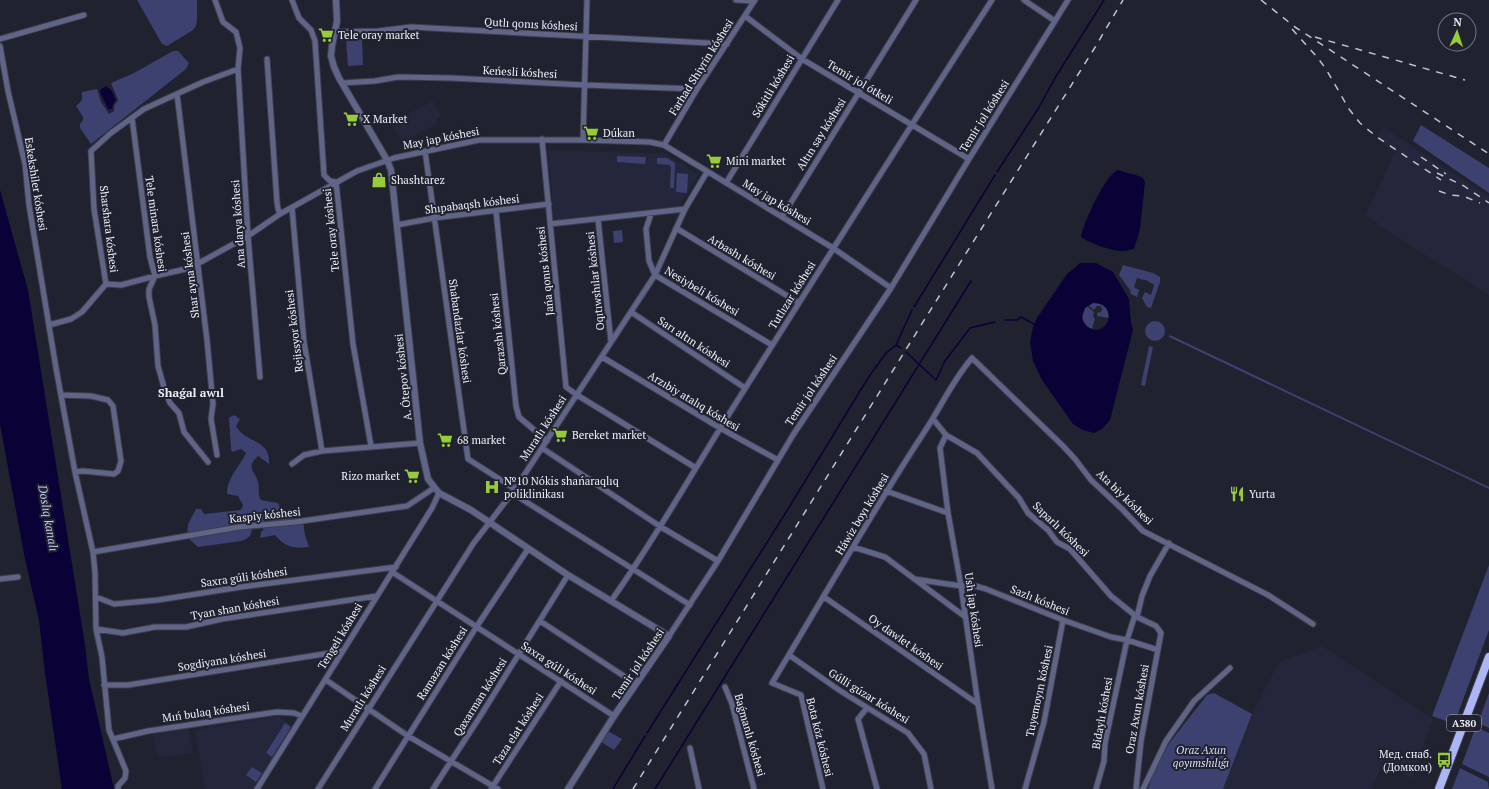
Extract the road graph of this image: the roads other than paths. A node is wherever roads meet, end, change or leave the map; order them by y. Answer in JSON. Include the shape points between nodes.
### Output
{"nodes":[{"id":1,"x":215,"y":0,"type":"edge"},
{"id":2,"x":292,"y":0,"type":"edge"},
{"id":3,"x":336,"y":0,"type":"edge"},
{"id":4,"x":587,"y":0,"type":"edge"},
{"id":5,"x":736,"y":0,"type":"edge"},
{"id":6,"x":838,"y":0,"type":"edge"},
{"id":7,"x":916,"y":0,"type":"edge"},
{"id":8,"x":992,"y":0,"type":"edge"},
{"id":9,"x":1024,"y":0,"type":"edge"},
{"id":10,"x":1068,"y":0,"type":"edge"},
{"id":11,"x":755,"y":1,"type":"edge"},
{"id":12,"x":84,"y":15,"type":"dead end"},
{"id":13,"x":745,"y":16,"type":"junction"},
{"id":14,"x":1055,"y":20,"type":"junction"},
{"id":15,"x":335,"y":32,"type":"junction"},
{"id":16,"x":585,"y":37,"type":"junction"},
{"id":17,"x":0,"y":39,"type":"edge"},
{"id":18,"x":727,"y":44,"type":"junction"},
{"id":19,"x":0,"y":46,"type":"edge"},
{"id":20,"x":267,"y":59,"type":"dead end"},
{"id":21,"x":802,"y":59,"type":"junction"},
{"id":22,"x":238,"y":69,"type":"junction"},
{"id":23,"x":342,"y":83,"type":"junction"},
{"id":24,"x":584,"y":85,"type":"junction"},
{"id":25,"x":698,"y":89,"type":"junction"},
{"id":26,"x":858,"y":93,"type":"junction"},
{"id":27,"x":177,"y":94,"type":"junction"},
{"id":28,"x":132,"y":118,"type":"junction"},
{"id":29,"x":912,"y":124,"type":"junction"},
{"id":30,"x":542,"y":139,"type":"junction"},
{"id":31,"x":582,"y":140,"type":"junction"},
{"id":32,"x":664,"y":145,"type":"junction"},
{"id":33,"x":425,"y":151,"type":"junction"},
{"id":34,"x":969,"y":159,"type":"junction"},
{"id":35,"x":387,"y":160,"type":"junction"},
{"id":36,"x":707,"y":172,"type":"junction"},
{"id":37,"x":336,"y":182,"type":"junction"},
{"id":38,"x":726,"y":183,"type":"junction"},
{"id":39,"x":549,"y":204,"type":"junction"},
{"id":40,"x":292,"y":208,"type":"junction"},
{"id":41,"x":685,"y":209,"type":"junction"},
{"id":42,"x":496,"y":212,"type":"junction"},
{"id":43,"x":280,"y":214,"type":"junction"},
{"id":44,"x":651,"y":214,"type":"junction"},
{"id":45,"x":782,"y":217,"type":"junction"},
{"id":46,"x":434,"y":218,"type":"junction"},
{"id":47,"x":598,"y":219,"type":"junction"},
{"id":48,"x":550,"y":224,"type":"junction"},
{"id":49,"x":397,"y":225,"type":"junction"},
{"id":50,"x":676,"y":228,"type":"junction"},
{"id":51,"x":248,"y":236,"type":"junction"},
{"id":52,"x":833,"y":248,"type":"junction"},
{"id":53,"x":198,"y":263,"type":"junction"},
{"id":54,"x":656,"y":275,"type":"junction"},
{"id":55,"x":154,"y":276,"type":"junction"},
{"id":56,"x":106,"y":284,"type":"junction"},
{"id":57,"x":891,"y":288,"type":"junction"},
{"id":58,"x":799,"y":303,"type":"junction"},
{"id":59,"x":631,"y":312,"type":"junction"},
{"id":60,"x":49,"y":325,"type":"junction"},
{"id":61,"x":611,"y":342,"type":"junction"},
{"id":62,"x":772,"y":345,"type":"junction"},
{"id":63,"x":602,"y":357,"type":"junction"},
{"id":64,"x":972,"y":358,"type":"joint"},
{"id":65,"x":260,"y":377,"type":"dead end"},
{"id":66,"x":745,"y":388,"type":"junction"},
{"id":67,"x":61,"y":395,"type":"junction"},
{"id":68,"x":577,"y":395,"type":"junction"},
{"id":69,"x":933,"y":419,"type":"junction"},
{"id":70,"x":720,"y":428,"type":"junction"},
{"id":71,"x":946,"y":435,"type":"junction"},
{"id":72,"x":547,"y":441,"type":"junction"},
{"id":73,"x":420,"y":442,"type":"junction"},
{"id":74,"x":370,"y":446,"type":"junction"},
{"id":75,"x":542,"y":448,"type":"junction"},
{"id":76,"x":322,"y":451,"type":"junction"},
{"id":77,"x":217,"y":455,"type":"dead end"},
{"id":78,"x":778,"y":460,"type":"junction"},
{"id":79,"x":208,"y":462,"type":"dead end"},
{"id":80,"x":292,"y":464,"type":"dead end"},
{"id":81,"x":696,"y":468,"type":"junction"},
{"id":82,"x":75,"y":472,"type":"junction"},
{"id":83,"x":434,"y":488,"type":"junction"},
{"id":84,"x":514,"y":491,"type":"junction"},
{"id":85,"x":886,"y":491,"type":"junction"},
{"id":86,"x":439,"y":493,"type":"junction"},
{"id":87,"x":948,"y":513,"type":"junction"},
{"id":88,"x":490,"y":522,"type":"junction"},
{"id":89,"x":661,"y":527,"type":"junction"},
{"id":90,"x":1169,"y":543,"type":"junction"},
{"id":91,"x":853,"y":547,"type":"junction"},
{"id":92,"x":528,"y":549,"type":"junction"},
{"id":93,"x":92,"y":552,"type":"junction"},
{"id":94,"x":718,"y":561,"type":"junction"},
{"id":95,"x":396,"y":567,"type":"junction"},
{"id":96,"x":633,"y":570,"type":"junction"},
{"id":97,"x":392,"y":572,"type":"junction"},
{"id":98,"x":568,"y":575,"type":"junction"},
{"id":99,"x":18,"y":577,"type":"dead end"},
{"id":100,"x":0,"y":579,"type":"edge"},
{"id":101,"x":914,"y":579,"type":"junction"},
{"id":102,"x":961,"y":586,"type":"junction"},
{"id":103,"x":377,"y":596,"type":"junction"},
{"id":104,"x":96,"y":597,"type":"junction"},
{"id":105,"x":824,"y":597,"type":"junction"},
{"id":106,"x":437,"y":600,"type":"junction"},
{"id":107,"x":611,"y":601,"type":"junction"},
{"id":108,"x":690,"y":605,"type":"junction"},
{"id":109,"x":964,"y":616,"type":"junction"},
{"id":110,"x":1136,"y":616,"type":"junction"},
{"id":111,"x":1063,"y":620,"type":"junction"},
{"id":112,"x":540,"y":621,"type":"junction"},
{"id":113,"x":1313,"y":624,"type":"dead end"},
{"id":114,"x":477,"y":626,"type":"junction"},
{"id":115,"x":96,"y":629,"type":"junction"},
{"id":116,"x":1161,"y":633,"type":"joint"},
{"id":117,"x":669,"y":636,"type":"junction"},
{"id":118,"x":1127,"y":640,"type":"junction"},
{"id":119,"x":1158,"y":650,"type":"junction"},
{"id":120,"x":343,"y":651,"type":"junction"},
{"id":121,"x":518,"y":653,"type":"junction"},
{"id":122,"x":789,"y":656,"type":"junction"},
{"id":123,"x":1489,"y":657,"type":"edge"},
{"id":124,"x":1230,"y":668,"type":"dead end"},
{"id":125,"x":326,"y":680,"type":"junction"},
{"id":126,"x":561,"y":681,"type":"junction"},
{"id":127,"x":772,"y":682,"type":"joint"},
{"id":128,"x":636,"y":684,"type":"junction"},
{"id":129,"x":104,"y":685,"type":"junction"},
{"id":130,"x":725,"y":687,"type":"dead end"},
{"id":131,"x":978,"y":704,"type":"junction"},
{"id":132,"x":867,"y":708,"type":"junction"},
{"id":133,"x":368,"y":709,"type":"junction"},
{"id":134,"x":302,"y":716,"type":"junction"},
{"id":135,"x":614,"y":716,"type":"junction"},
{"id":136,"x":408,"y":736,"type":"junction"},
{"id":137,"x":113,"y":739,"type":"junction"},
{"id":138,"x":690,"y":748,"type":"dead end"},
{"id":139,"x":452,"y":761,"type":"junction"},
{"id":140,"x":494,"y":788,"type":"edge"},
{"id":141,"x":118,"y":789,"type":"edge"},
{"id":142,"x":257,"y":789,"type":"edge"},
{"id":143,"x":318,"y":789,"type":"edge"},
{"id":144,"x":375,"y":789,"type":"edge"},
{"id":145,"x":433,"y":789,"type":"edge"},
{"id":146,"x":568,"y":789,"type":"edge"},
{"id":147,"x":699,"y":789,"type":"edge"},
{"id":148,"x":754,"y":789,"type":"edge"},
{"id":149,"x":823,"y":789,"type":"edge"},
{"id":150,"x":877,"y":789,"type":"edge"},
{"id":151,"x":931,"y":789,"type":"edge"},
{"id":152,"x":992,"y":789,"type":"edge"},
{"id":153,"x":1025,"y":789,"type":"edge"},
{"id":154,"x":1096,"y":789,"type":"edge"},
{"id":155,"x":1136,"y":789,"type":"edge"},
{"id":156,"x":1143,"y":789,"type":"edge"},
{"id":157,"x":1439,"y":789,"type":"edge"}],
"edges":[{"from":1,"to":22,"type":"street","name":"Ana darya kóshesi","via":[[223,22],[236,32],[240,48]]},
{"from":2,"to":37,"type":"street","name":"Tele oray kóshesi","via":[[299,18],[311,30],[315,41],[324,175],[330,181]]},
{"from":3,"to":15,"type":"street","name":"A. Ótepov kóshesi"},
{"from":4,"to":16,"type":"street"},
{"from":5,"to":11,"type":"street"},
{"from":6,"to":21,"type":"street","name":"Sókitli kóshesi"},
{"from":7,"to":26,"type":"street","name":"Altın say kóshesi"},
{"from":8,"to":29,"type":"street","name":"Tutlızar kóshesi"},
{"from":9,"to":14,"type":"street"},
{"from":10,"to":14,"type":"street","name":"Temir jol kóshesi"},
{"from":11,"to":13,"type":"street","name":"Farhad Shiyrin kóshesi"},
{"from":12,"to":17,"type":"street"},
{"from":13,"to":18,"type":"street","name":"Farhad Shiyrin kóshesi"},
{"from":13,"to":21,"type":"street","name":"Temir jol ótkeli"},
{"from":14,"to":34,"type":"street","name":"Temir jol kóshesi"},
{"from":15,"to":16,"type":"street","name":"Qutlı qonıs kóshesi","via":[[411,27]]},
{"from":15,"to":23,"type":"street","name":"A. Ótepov kóshesi","via":[[332,56]]},
{"from":16,"to":18,"type":"street","name":"Qutlı qonıs kóshesi"},
{"from":16,"to":24,"type":"street"},
{"from":18,"to":25,"type":"street","name":"Farhad Shiyrin kóshesi"},
{"from":19,"to":60,"type":"street","name":"Eskekshiler kóshesi","via":[[25,164],[29,205]]},
{"from":20,"to":43,"type":"street"},
{"from":21,"to":26,"type":"street","name":"Temir jol ótkeli"},
{"from":21,"to":38,"type":"street","name":"Sókitli kóshesi"},
{"from":22,"to":27,"type":"street"},
{"from":22,"to":51,"type":"street","name":"Ana darya kóshesi"},
{"from":23,"to":24,"type":"street","name":"Keńesli kóshesi","via":[[398,78],[451,78]]},
{"from":23,"to":35,"type":"street","name":"A. Ótepov kóshesi"},
{"from":24,"to":25,"type":"street","name":"Keńesli kóshesi"},
{"from":24,"to":31,"type":"street"},
{"from":25,"to":32,"type":"street","name":"Farhad Shiyrin kóshesi"},
{"from":26,"to":29,"type":"street","name":"Temir jol ótkeli"},
{"from":26,"to":45,"type":"street","name":"Altın say kóshesi"},
{"from":27,"to":28,"type":"street","via":[[144,109]]},
{"from":27,"to":53,"type":"street","name":"Shar ayna kóshesi"},
{"from":28,"to":55,"type":"street","name":"Tele minara kóshesi"},
{"from":28,"to":56,"type":"street","name":"Sharshara kóshesi","via":[[91,152],[94,209]]},
{"from":29,"to":34,"type":"street","name":"Temir jol ótkeli"},
{"from":29,"to":52,"type":"street","name":"Tutlızar kóshesi"},
{"from":30,"to":31,"type":"street","name":"May jap kóshesi"},
{"from":30,"to":33,"type":"street","name":"May jap kóshesi","via":[[479,140]]},
{"from":30,"to":39,"type":"street","name":"Jańa qonıs kóshesi"},
{"from":31,"to":32,"type":"street","name":"May jap kóshesi","via":[[650,142]]},
{"from":32,"to":36,"type":"street","name":"May jap kóshesi"},
{"from":33,"to":35,"type":"street","name":"May jap kóshesi"},
{"from":33,"to":46,"type":"street","name":"Shabandazlar kóshesi"},
{"from":34,"to":57,"type":"street","name":"Temir jol kóshesi"},
{"from":35,"to":37,"type":"street","name":"May jap kóshesi"},
{"from":35,"to":49,"type":"street","name":"A. Ótepov kóshesi"},
{"from":36,"to":38,"type":"street","name":"May jap kóshesi"},
{"from":36,"to":41,"type":"street","name":"Muratlı kóshesi"},
{"from":37,"to":40,"type":"street","name":"May jap kóshesi"},
{"from":37,"to":74,"type":"street","name":"Tele oray kóshesi","via":[[353,344]]},
{"from":38,"to":45,"type":"street","name":"May jap kóshesi"},
{"from":39,"to":42,"type":"street","name":"Shıpabaqsh kóshesi"},
{"from":39,"to":48,"type":"street","name":"Jańa qonıs kóshesi"},
{"from":40,"to":43,"type":"street","name":"May jap kóshesi"},
{"from":40,"to":76,"type":"street","name":"Rejissyor kóshesi","via":[[304,342]]},
{"from":41,"to":44,"type":"street"},
{"from":41,"to":50,"type":"street","name":"Muratlı kóshesi"},
{"from":42,"to":46,"type":"street","name":"Shıpabaqsh kóshesi"},
{"from":42,"to":72,"type":"street","name":"Qarazshı kóshesi","via":[[516,406],[520,417]]},
{"from":43,"to":51,"type":"street","name":"May jap kóshesi"},
{"from":44,"to":47,"type":"street"},
{"from":44,"to":54,"type":"street","name":"Nesiybeli kóshesi","via":[[646,229],[647,242],[649,262]]},
{"from":45,"to":52,"type":"street","name":"May jap kóshesi"},
{"from":46,"to":49,"type":"street","name":"Shıpabaqsh kóshesi"},
{"from":46,"to":84,"type":"street","name":"Shabandazlar kóshesi","via":[[468,459]]},
{"from":47,"to":48,"type":"street"},
{"from":47,"to":61,"type":"street","name":"Oqıtıwshılar kóshesi"},
{"from":48,"to":68,"type":"street","name":"Jańa qonıs kóshesi","via":[[566,387]]},
{"from":49,"to":73,"type":"street","name":"A. Ótepov kóshesi"},
{"from":50,"to":54,"type":"street","name":"Muratlı kóshesi"},
{"from":50,"to":58,"type":"street","name":"Arbashı kóshesi"},
{"from":51,"to":53,"type":"street","name":"May jap kóshesi"},
{"from":51,"to":65,"type":"street","name":"Ana darya kóshesi"},
{"from":52,"to":57,"type":"street","name":"May jap kóshesi"},
{"from":52,"to":58,"type":"street","name":"Tutlızar kóshesi"},
{"from":53,"to":55,"type":"street","name":"May jap kóshesi","via":[[190,268]]},
{"from":53,"to":77,"type":"street","name":"Shar ayna kóshesi","via":[[213,404],[211,419]]},
{"from":54,"to":59,"type":"street","name":"Muratlı kóshesi"},
{"from":54,"to":62,"type":"street","name":"Nesiybeli kóshesi"},
{"from":55,"to":56,"type":"street","name":"May jap kóshesi","via":[[121,285]]},
{"from":55,"to":79,"type":"street","name":"Tele minara kóshesi","via":[[149,297],[155,325],[158,366],[165,391],[170,403],[179,413],[184,432]]},
{"from":56,"to":60,"type":"street","via":[[82,312],[71,319]]},
{"from":57,"to":78,"type":"street","name":"Temir jol kóshesi"},
{"from":58,"to":62,"type":"street","name":"Tutlızar kóshesi"},
{"from":59,"to":61,"type":"street","name":"Muratlı kóshesi"},
{"from":59,"to":66,"type":"street","name":"Sarı altın kóshesi"},
{"from":60,"to":67,"type":"street","name":"Eskekshiler kóshesi"},
{"from":61,"to":63,"type":"street","name":"Muratlı kóshesi"},
{"from":62,"to":66,"type":"street","name":"Tutlızar kóshesi"},
{"from":63,"to":68,"type":"street","name":"Muratlı kóshesi"},
{"from":63,"to":70,"type":"street","name":"Arzıbiy atalıq kóshesi"},
{"from":64,"to":69,"type":"street","name":"Háwiz boyı kóshesi","via":[[959,373]]},
{"from":64,"to":90,"type":"street","name":"Ata biy kóshesi","via":[[1063,446],[1091,480],[1142,531]]},
{"from":66,"to":70,"type":"street","name":"Tutlızar kóshesi"},
{"from":67,"to":82,"type":"street","name":"Eskekshiler kóshesi"},
{"from":67,"to":82,"type":"street","via":[[91,396],[108,400],[113,406],[121,461],[118,471],[114,474]]},
{"from":68,"to":72,"type":"street","name":"Muratlı kóshesi"},
{"from":68,"to":81,"type":"street","name":"Jańa qonıs kóshesi"},
{"from":69,"to":71,"type":"street","name":"Saparlı kóshesi"},
{"from":69,"to":85,"type":"street","name":"Háwiz boyı kóshesi"},
{"from":70,"to":78,"type":"street","name":"Arzıbiy atalıq kóshesi"},
{"from":70,"to":81,"type":"street","name":"Tutlızar kóshesi"},
{"from":71,"to":87,"type":"street","name":"Ush jap kóshesi","via":[[940,448]]},
{"from":71,"to":110,"type":"street","name":"Saparlı kóshesi","via":[[977,452],[1019,498],[1028,514],[1048,530],[1057,542],[1070,550],[1111,596]]},
{"from":72,"to":75,"type":"street","name":"Muratlı kóshesi"},
{"from":73,"to":74,"type":"street"},
{"from":73,"to":83,"type":"street","name":"A. Ótepov kóshesi","via":[[428,479]]},
{"from":74,"to":76,"type":"street"},
{"from":75,"to":84,"type":"street","name":"Muratlı kóshesi"},
{"from":75,"to":89,"type":"street"},
{"from":76,"to":80,"type":"street","via":[[304,455]]},
{"from":78,"to":94,"type":"street","name":"Temir jol kóshesi"},
{"from":81,"to":89,"type":"street","name":"Tutlızar kóshesi"},
{"from":82,"to":93,"type":"street","name":"Eskekshiler kóshesi"},
{"from":83,"to":86,"type":"street","name":"A. Ótepov kóshesi"},
{"from":83,"to":93,"type":"street","name":"Kaspiy kóshesi","via":[[407,506],[239,527]]},
{"from":84,"to":88,"type":"street","name":"Muratlı kóshesi"},
{"from":84,"to":96,"type":"street","name":"Shabandazlar kóshesi"},
{"from":85,"to":87,"type":"street"},
{"from":85,"to":91,"type":"street","name":"Háwiz boyı kóshesi"},
{"from":86,"to":88,"type":"street","name":"A. Ótepov kóshesi"},
{"from":86,"to":95,"type":"street","name":"Tengeli kóshesi"},
{"from":87,"to":102,"type":"street","name":"Ush jap kóshesi"},
{"from":88,"to":92,"type":"street","name":"A. Ótepov kóshesi"},
{"from":88,"to":106,"type":"street","name":"Muratlı kóshesi"},
{"from":89,"to":94,"type":"street"},
{"from":89,"to":96,"type":"street","name":"Tutlızar kóshesi"},
{"from":90,"to":110,"type":"street","name":"Bidaylı kóshesi","via":[[1150,576]]},
{"from":90,"to":113,"type":"street","name":"Ata biy kóshesi","via":[[1268,595]]},
{"from":91,"to":101,"type":"street","name":"Sazlı kóshesi","via":[[885,558]]},
{"from":91,"to":105,"type":"street","name":"Háwiz boyı kóshesi"},
{"from":92,"to":98,"type":"street","name":"A. Ótepov kóshesi"},
{"from":92,"to":114,"type":"street","name":"Ramazan kóshesi"},
{"from":93,"to":104,"type":"street","name":"Eskekshiler kóshesi"},
{"from":94,"to":108,"type":"street","name":"Temir jol kóshesi"},
{"from":95,"to":97,"type":"street","name":"Tengeli kóshesi"},
{"from":95,"to":104,"type":"street","name":"Saxra gúli kóshesi","via":[[158,600],[114,604]]},
{"from":96,"to":107,"type":"street","name":"Tutlızar kóshesi"},
{"from":96,"to":108,"type":"street","name":"Shabandazlar kóshesi"},
{"from":97,"to":103,"type":"street","name":"Tengeli kóshesi"},
{"from":97,"to":106,"type":"street","name":"Saxra gúli kóshesi"},
{"from":98,"to":107,"type":"street","name":"A. Ótepov kóshesi"},
{"from":98,"to":112,"type":"street","name":"Qaxarman kóshesi"},
{"from":99,"to":100,"type":"street"},
{"from":101,"to":102,"type":"street","name":"Sazlı kóshesi"},
{"from":101,"to":109,"type":"street","name":"Sazlı kóshesi"},
{"from":102,"to":109,"type":"street","name":"Ush jap kóshesi"},
{"from":102,"to":111,"type":"street","name":"Sazlı kóshesi","via":[[972,585],[986,589]]},
{"from":103,"to":115,"type":"street","name":"Tyan shan kóshesi","via":[[222,619],[186,627],[155,627],[123,632]]},
{"from":103,"to":120,"type":"street","name":"Tengeli kóshesi"},
{"from":104,"to":115,"type":"street","name":"Eskekshiler kóshesi"},
{"from":105,"to":122,"type":"street","name":"Háwiz boyı kóshesi"},
{"from":105,"to":131,"type":"street","name":"Oy dawlet kóshesi"},
{"from":106,"to":114,"type":"street","name":"Saxra gúli kóshesi"},
{"from":106,"to":133,"type":"street","name":"Muratlı kóshesi"},
{"from":107,"to":117,"type":"street","name":"A. Ótepov kóshesi"},
{"from":108,"to":117,"type":"street","name":"Temir jol kóshesi"},
{"from":109,"to":131,"type":"street","name":"Ush jap kóshesi"},
{"from":110,"to":116,"type":"street","name":"Saparlı kóshesi","via":[[1156,626]]},
{"from":110,"to":118,"type":"street","name":"Bidaylı kóshesi"},
{"from":111,"to":118,"type":"street","name":"Sazlı kóshesi"},
{"from":111,"to":153,"type":"street","name":"Tuyemoyın kóshesi","via":[[1044,722]]},
{"from":112,"to":121,"type":"street","name":"Qaxarman kóshesi"},
{"from":112,"to":128,"type":"street"},
{"from":114,"to":121,"type":"street","name":"Saxra gúli kóshesi"},
{"from":114,"to":136,"type":"street","name":"Ramazan kóshesi"},
{"from":115,"to":129,"type":"street","name":"Eskekshiler kóshesi"},
{"from":116,"to":119,"type":"street","name":"Oraz Axun kóshesi"},
{"from":117,"to":128,"type":"street","name":"Temir jol kóshesi"},
{"from":118,"to":119,"type":"street","name":"Sazlı kóshesi"},
{"from":118,"to":154,"type":"street","name":"Bidaylı kóshesi","via":[[1105,743],[1104,761]]},
{"from":119,"to":155,"type":"street","name":"Oraz Axun kóshesi","via":[[1141,741]]},
{"from":120,"to":125,"type":"street","name":"Tengeli kóshesi"},
{"from":120,"to":129,"type":"street","name":"Sogdiyana kóshesi","via":[[128,685]]},
{"from":121,"to":126,"type":"street","name":"Saxra gúli kóshesi"},
{"from":121,"to":139,"type":"street","name":"Qaxarman kóshesi"},
{"from":122,"to":127,"type":"street","name":"Háwiz boyı kóshesi"},
{"from":122,"to":132,"type":"street","name":"Gúlli gúzar kóshesi"},
{"from":123,"to":157,"type":"highway","number":"A380"},
{"from":124,"to":156,"type":"street","via":[[1194,701],[1166,741]]},
{"from":125,"to":133,"type":"street"},
{"from":125,"to":134,"type":"street","name":"Tengeli kóshesi"},
{"from":126,"to":135,"type":"street","name":"Saxra gúli kóshesi"},
{"from":126,"to":140,"type":"street","name":"Taza elat kóshesi"},
{"from":127,"to":149,"type":"street","name":"Bota kóz kóshesi","via":[[801,695]]},
{"from":128,"to":135,"type":"street","name":"Temir jol kóshesi"},
{"from":129,"to":137,"type":"street","name":"Eskekshiler kóshesi","via":[[109,730]]},
{"from":130,"to":148,"type":"street","name":"Baǵmanlı kóshesi","via":[[732,704]]},
{"from":131,"to":152,"type":"street","name":"Ush jap kóshesi"},
{"from":132,"to":150,"type":"street","via":[[858,719]]},
{"from":132,"to":151,"type":"street","name":"Gúlli gúzar kóshesi","via":[[908,733],[924,754]]},
{"from":133,"to":136,"type":"street"},
{"from":133,"to":143,"type":"street","name":"Muratlı kóshesi"},
{"from":134,"to":137,"type":"street","name":"Mıń bulaq kóshesi","via":[[277,712],[148,731]]},
{"from":134,"to":142,"type":"street","name":"Tengeli kóshesi"},
{"from":135,"to":146,"type":"street","name":"Temir jol kóshesi"},
{"from":136,"to":139,"type":"street"},
{"from":136,"to":144,"type":"street","name":"Ramazan kóshesi"},
{"from":137,"to":141,"type":"street","name":"Eskekshiler kóshesi","via":[[126,771]]},
{"from":138,"to":147,"type":"street"},
{"from":139,"to":140,"type":"street"},
{"from":139,"to":145,"type":"street","name":"Qaxarman kóshesi"}]}
